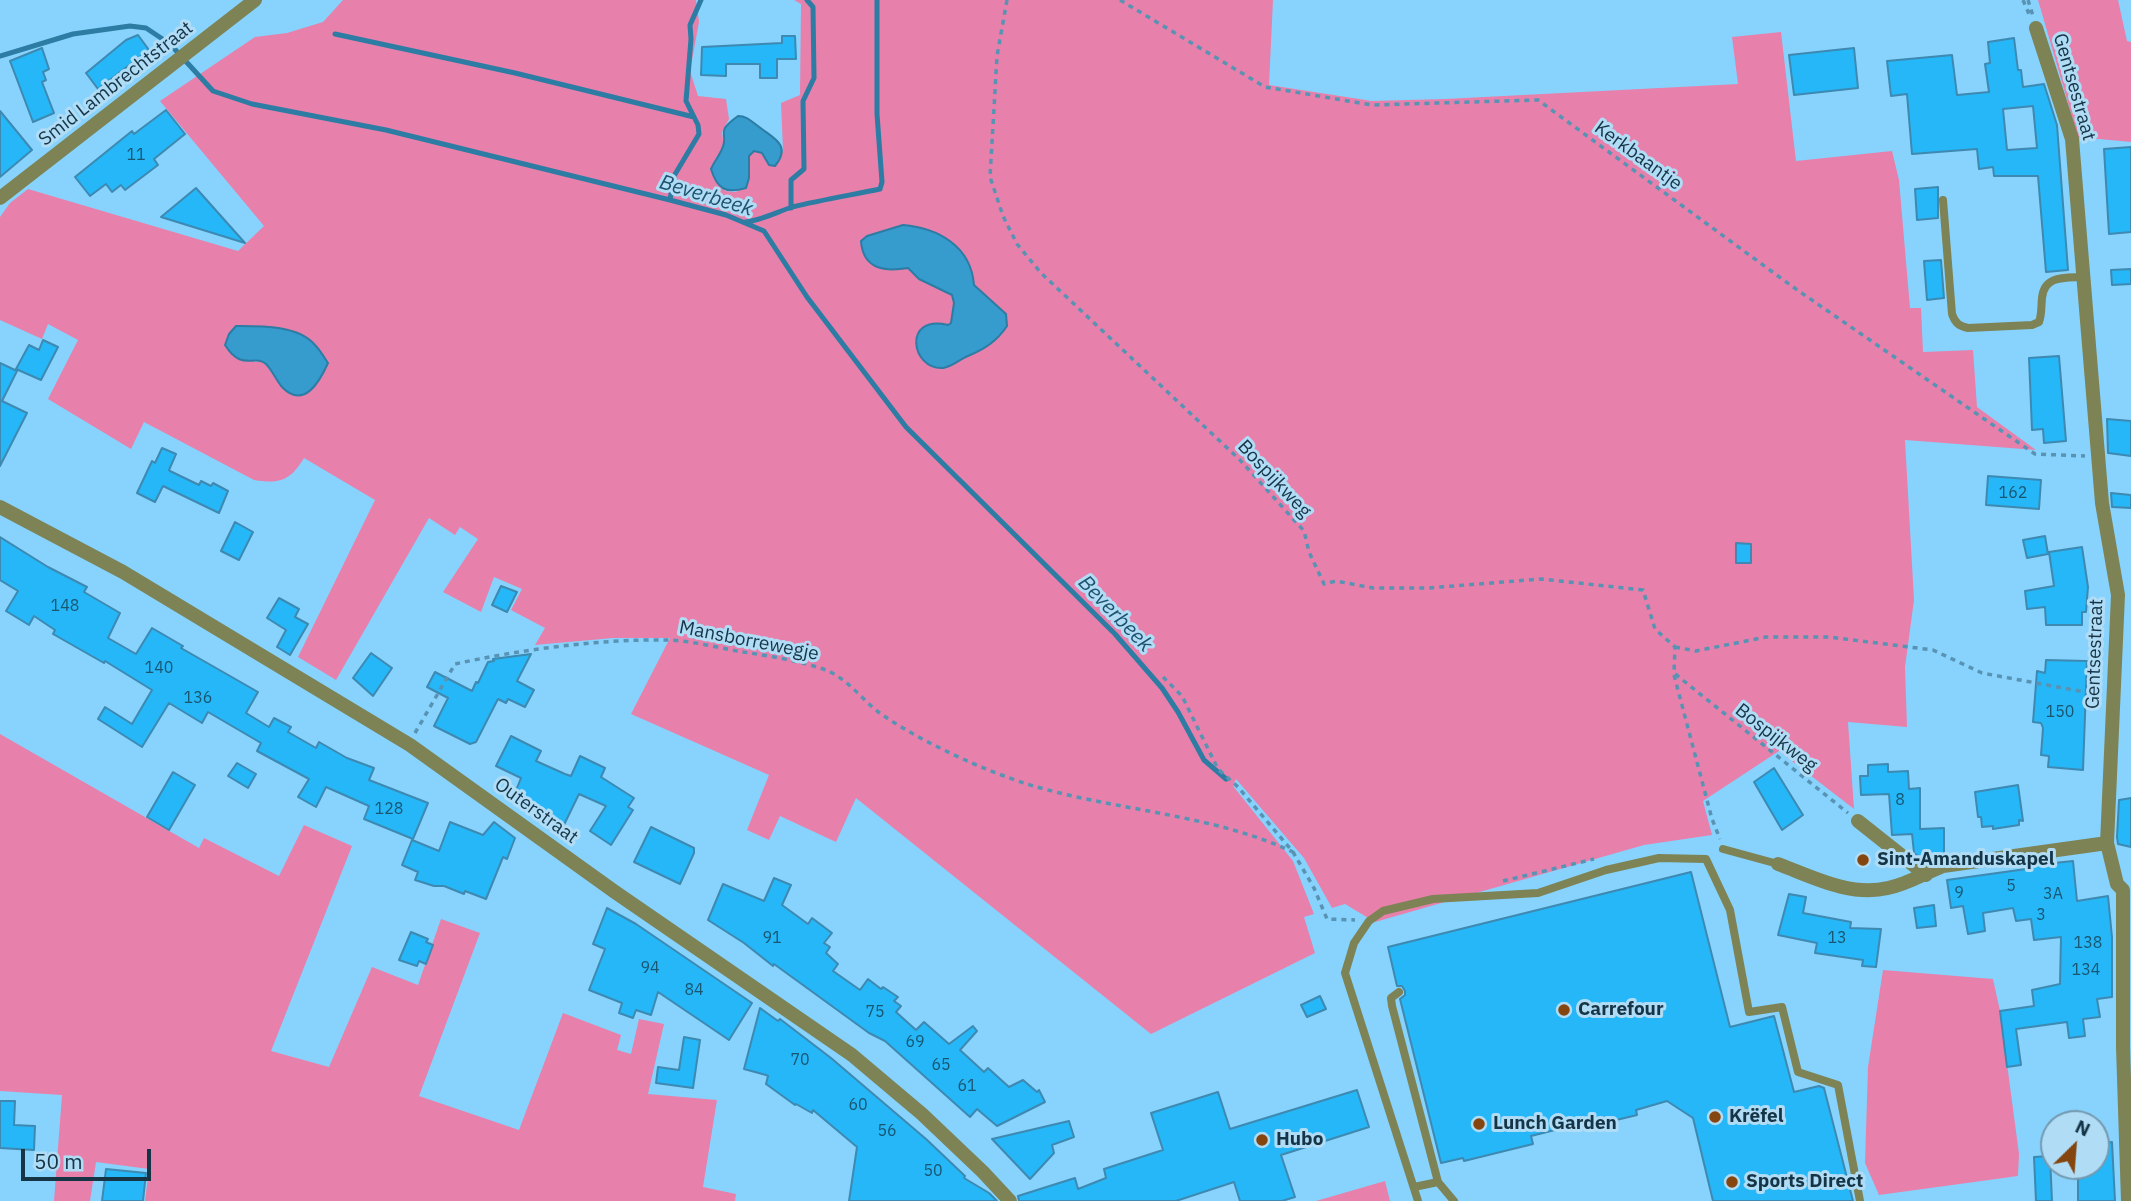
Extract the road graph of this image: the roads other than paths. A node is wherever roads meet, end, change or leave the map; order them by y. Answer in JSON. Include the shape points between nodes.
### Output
{"nodes":[{"id":1,"x":255,"y":0,"type":"edge"},
{"id":2,"x":2036,"y":28,"type":"dead end"},
{"id":3,"x":0,"y":198,"type":"edge"},
{"id":4,"x":1943,"y":200,"type":"dead end"},
{"id":5,"x":2083,"y":277,"type":"junction"},
{"id":6,"x":0,"y":507,"type":"edge"},
{"id":7,"x":1858,"y":821,"type":"road end"},
{"id":8,"x":2107,"y":843,"type":"junction"},
{"id":9,"x":1723,"y":849,"type":"road end"},
{"id":10,"x":1778,"y":864,"type":"joint"},
{"id":11,"x":1926,"y":875,"type":"junction"},
{"id":12,"x":2127,"y":891,"type":"edge"},
{"id":13,"x":1399,"y":992,"type":"dead end"},
{"id":14,"x":1438,"y":1182,"type":"junction"},
{"id":15,"x":1414,"y":1187,"type":"junction"},
{"id":16,"x":1010,"y":1201,"type":"edge"},
{"id":17,"x":1418,"y":1201,"type":"edge"},
{"id":18,"x":1454,"y":1201,"type":"edge"},
{"id":19,"x":1860,"y":1201,"type":"edge"},
{"id":20,"x":2127,"y":1201,"type":"edge"}],
"edges":[{"from":1,"to":3,"type":"street","name":"Smid Lambrechtstraat"},
{"from":2,"to":5,"type":"street","name":"Gentsestraat","via":[[2072,139]]},
{"from":4,"to":5,"type":"lane","via":[[1952,314],[1961,326],[2032,325],[2039,322],[2049,282]]},
{"from":5,"to":8,"type":"street","name":"Gentsestraat","via":[[2102,503],[2118,595]]},
{"from":6,"to":16,"type":"street","name":"Outerstraat","via":[[122,572],[410,745],[852,1055],[922,1114]]},
{"from":7,"to":11,"type":"street"},
{"from":8,"to":11,"type":"street","via":[[1943,866]]},
{"from":8,"to":12,"type":"street","name":"Gentsestraat","via":[[2117,884]]},
{"from":9,"to":10,"type":"lane"},
{"from":10,"to":11,"type":"street","via":[[1848,890],[1888,888]]},
{"from":12,"to":20,"type":"street","name":"Gentsestraat","via":[[2123,1060]]},
{"from":13,"to":14,"type":"lane","via":[[1391,998],[1392,1006]]},
{"from":14,"to":15,"type":"lane"},
{"from":14,"to":18,"type":"lane"},
{"from":15,"to":17,"type":"lane"},
{"from":15,"to":19,"type":"lane","via":[[1345,973],[1354,943],[1369,920],[1383,911],[1433,899],[1538,894],[1606,870],[1659,858],[1706,859],[1730,910],[1749,1012],[1782,1007],[1798,1072],[1838,1085]]}]}
